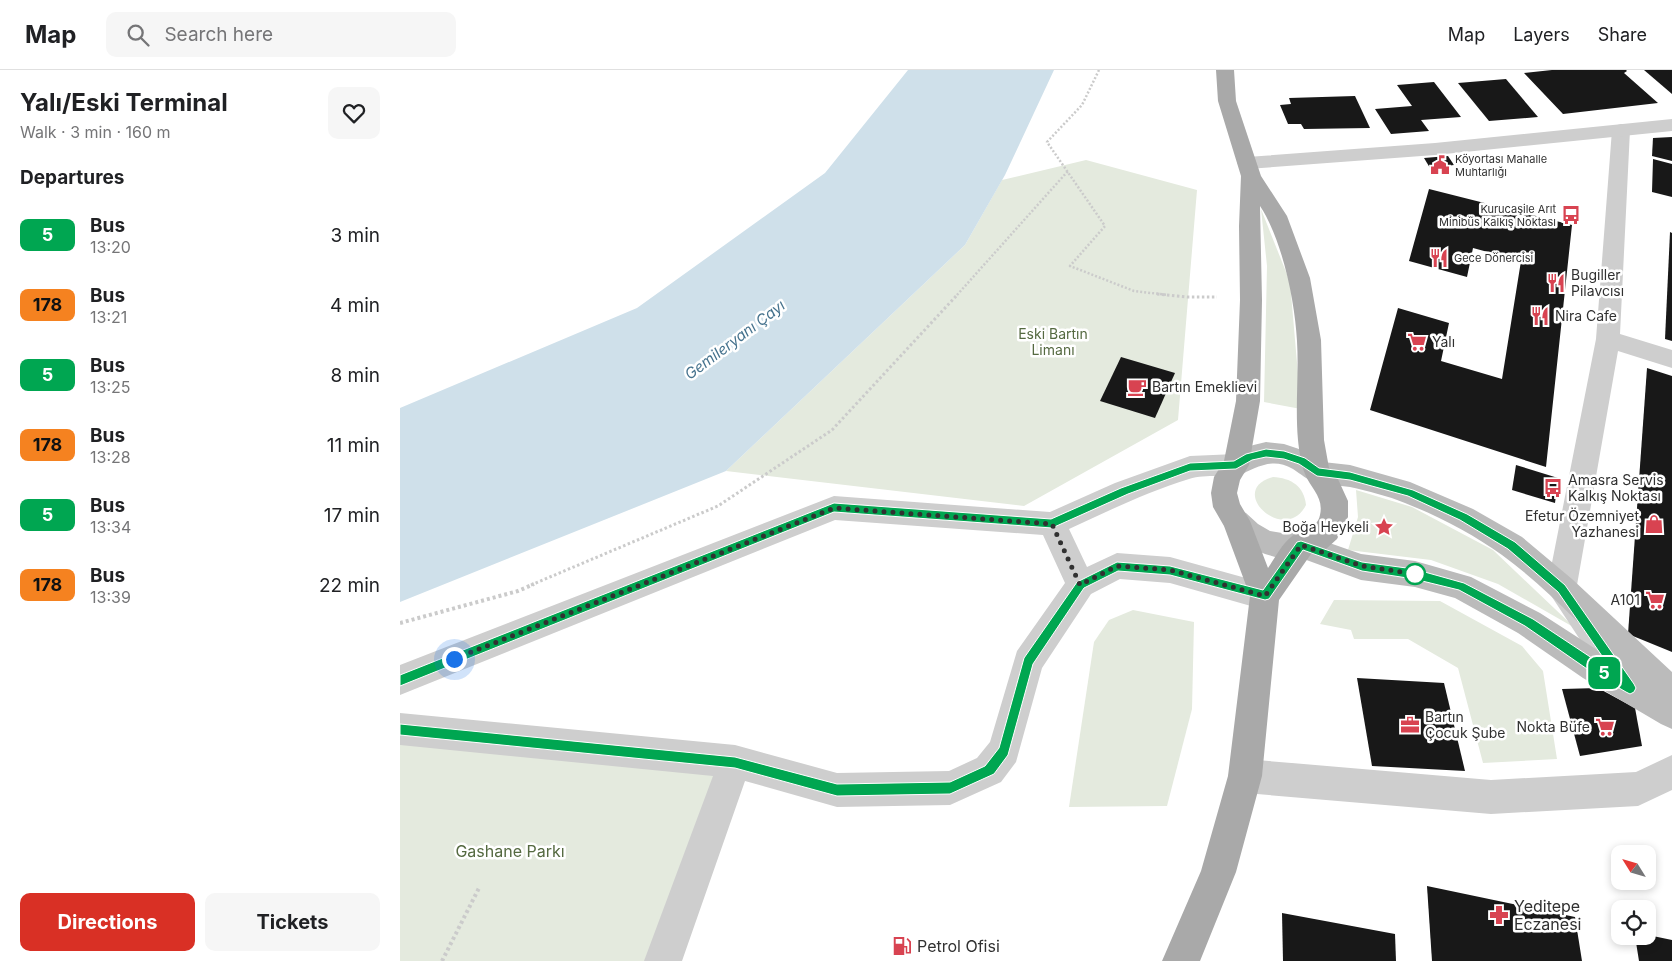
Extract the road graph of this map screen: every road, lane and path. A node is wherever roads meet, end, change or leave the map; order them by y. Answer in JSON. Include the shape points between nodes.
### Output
{"nodes":[{"id":1,"x":1099,"y":70,"type":"edge"},
{"id":2,"x":1225,"y":70,"type":"edge"},
{"id":3,"x":1672,"y":125,"type":"edge"},
{"id":4,"x":1621,"y":130,"type":"junction"},
{"id":5,"x":1249,"y":170,"type":"junction"},
{"id":6,"x":1068,"y":171,"type":"junction"},
{"id":7,"x":1224,"y":297,"type":"dead end"},
{"id":8,"x":1608,"y":339,"type":"junction"},
{"id":9,"x":1672,"y":359,"type":"edge"},
{"id":10,"x":1236,"y":465,"type":"junction"},
{"id":11,"x":1317,"y":472,"type":"junction"},
{"id":12,"x":1236,"y":521,"type":"junction"},
{"id":13,"x":1052,"y":524,"type":"junction"},
{"id":14,"x":1301,"y":545,"type":"junction"},
{"id":15,"x":1080,"y":585,"type":"junction"},
{"id":16,"x":1562,"y":588,"type":"junction"},
{"id":17,"x":1265,"y":596,"type":"junction"},
{"id":18,"x":400,"y":623,"type":"edge"},
{"id":19,"x":400,"y":680,"type":"edge"},
{"id":20,"x":1630,"y":688,"type":"junction"},
{"id":21,"x":1672,"y":693,"type":"edge"},
{"id":22,"x":1672,"y":712,"type":"edge"},
{"id":23,"x":400,"y":729,"type":"edge"},
{"id":24,"x":735,"y":762,"type":"junction"},
{"id":25,"x":1672,"y":772,"type":"edge"},
{"id":26,"x":1245,"y":776,"type":"junction"},
{"id":27,"x":479,"y":888,"type":"dead end"},
{"id":28,"x":442,"y":961,"type":"edge"},
{"id":29,"x":663,"y":961,"type":"edge"},
{"id":30,"x":1181,"y":961,"type":"edge"}],
"edges":[{"from":1,"to":6,"type":"path","via":[[1082,105],[1047,142]]},
{"from":2,"to":5,"type":"main road","via":[[1227,101]]},
{"from":3,"to":4,"type":"street"},
{"from":4,"to":5,"type":"street"},
{"from":4,"to":8,"type":"street"},
{"from":5,"to":10,"type":"main road","via":[[1251,300],[1248,401]]},
{"from":5,"to":11,"type":"main road","via":[[1277,216],[1299,278],[1309,340],[1311,440]]},
{"from":6,"to":7,"type":"path","via":[[1105,226],[1070,266],[1134,291],[1188,298]]},
{"from":6,"to":18,"type":"path","via":[[832,430],[718,506],[518,591]]},
{"from":8,"to":9,"type":"street"},
{"from":8,"to":16,"type":"street"},
{"from":10,"to":11,"type":"main road","via":[[1249,457],[1266,453],[1302,461]]},
{"from":10,"to":12,"type":"main road","via":[[1227,477],[1224,492],[1227,507]]},
{"from":10,"to":13,"type":"street","via":[[1190,467],[1125,491]]},
{"from":11,"to":14,"type":"main road","via":[[1334,501],[1334,517],[1322,535]]},
{"from":11,"to":16,"type":"main road","via":[[1350,476],[1410,493],[1463,517],[1512,546]]},
{"from":12,"to":14,"type":"main road","via":[[1248,533],[1265,542],[1282,546]]},
{"from":12,"to":17,"type":"main road"},
{"from":13,"to":15,"type":"street"},
{"from":13,"to":19,"type":"street","via":[[834,508]]},
{"from":14,"to":17,"type":"main road"},
{"from":14,"to":20,"type":"main road","via":[[1362,566],[1461,586],[1529,622]]},
{"from":15,"to":17,"type":"street","via":[[1117,566],[1170,570]]},
{"from":15,"to":24,"type":"street","via":[[1028,662],[1004,750],[989,770],[950,788],[837,790]]},
{"from":16,"to":20,"type":"street"},
{"from":16,"to":21,"type":"main road"},
{"from":17,"to":26,"type":"main road"},
{"from":20,"to":22,"type":"main road"},
{"from":23,"to":24,"type":"street"},
{"from":24,"to":29,"type":"street"},
{"from":25,"to":26,"type":"street","via":[[1638,789],[1492,797]]},
{"from":26,"to":30,"type":"main road","via":[[1218,872]]},
{"from":27,"to":28,"type":"path"}]}
